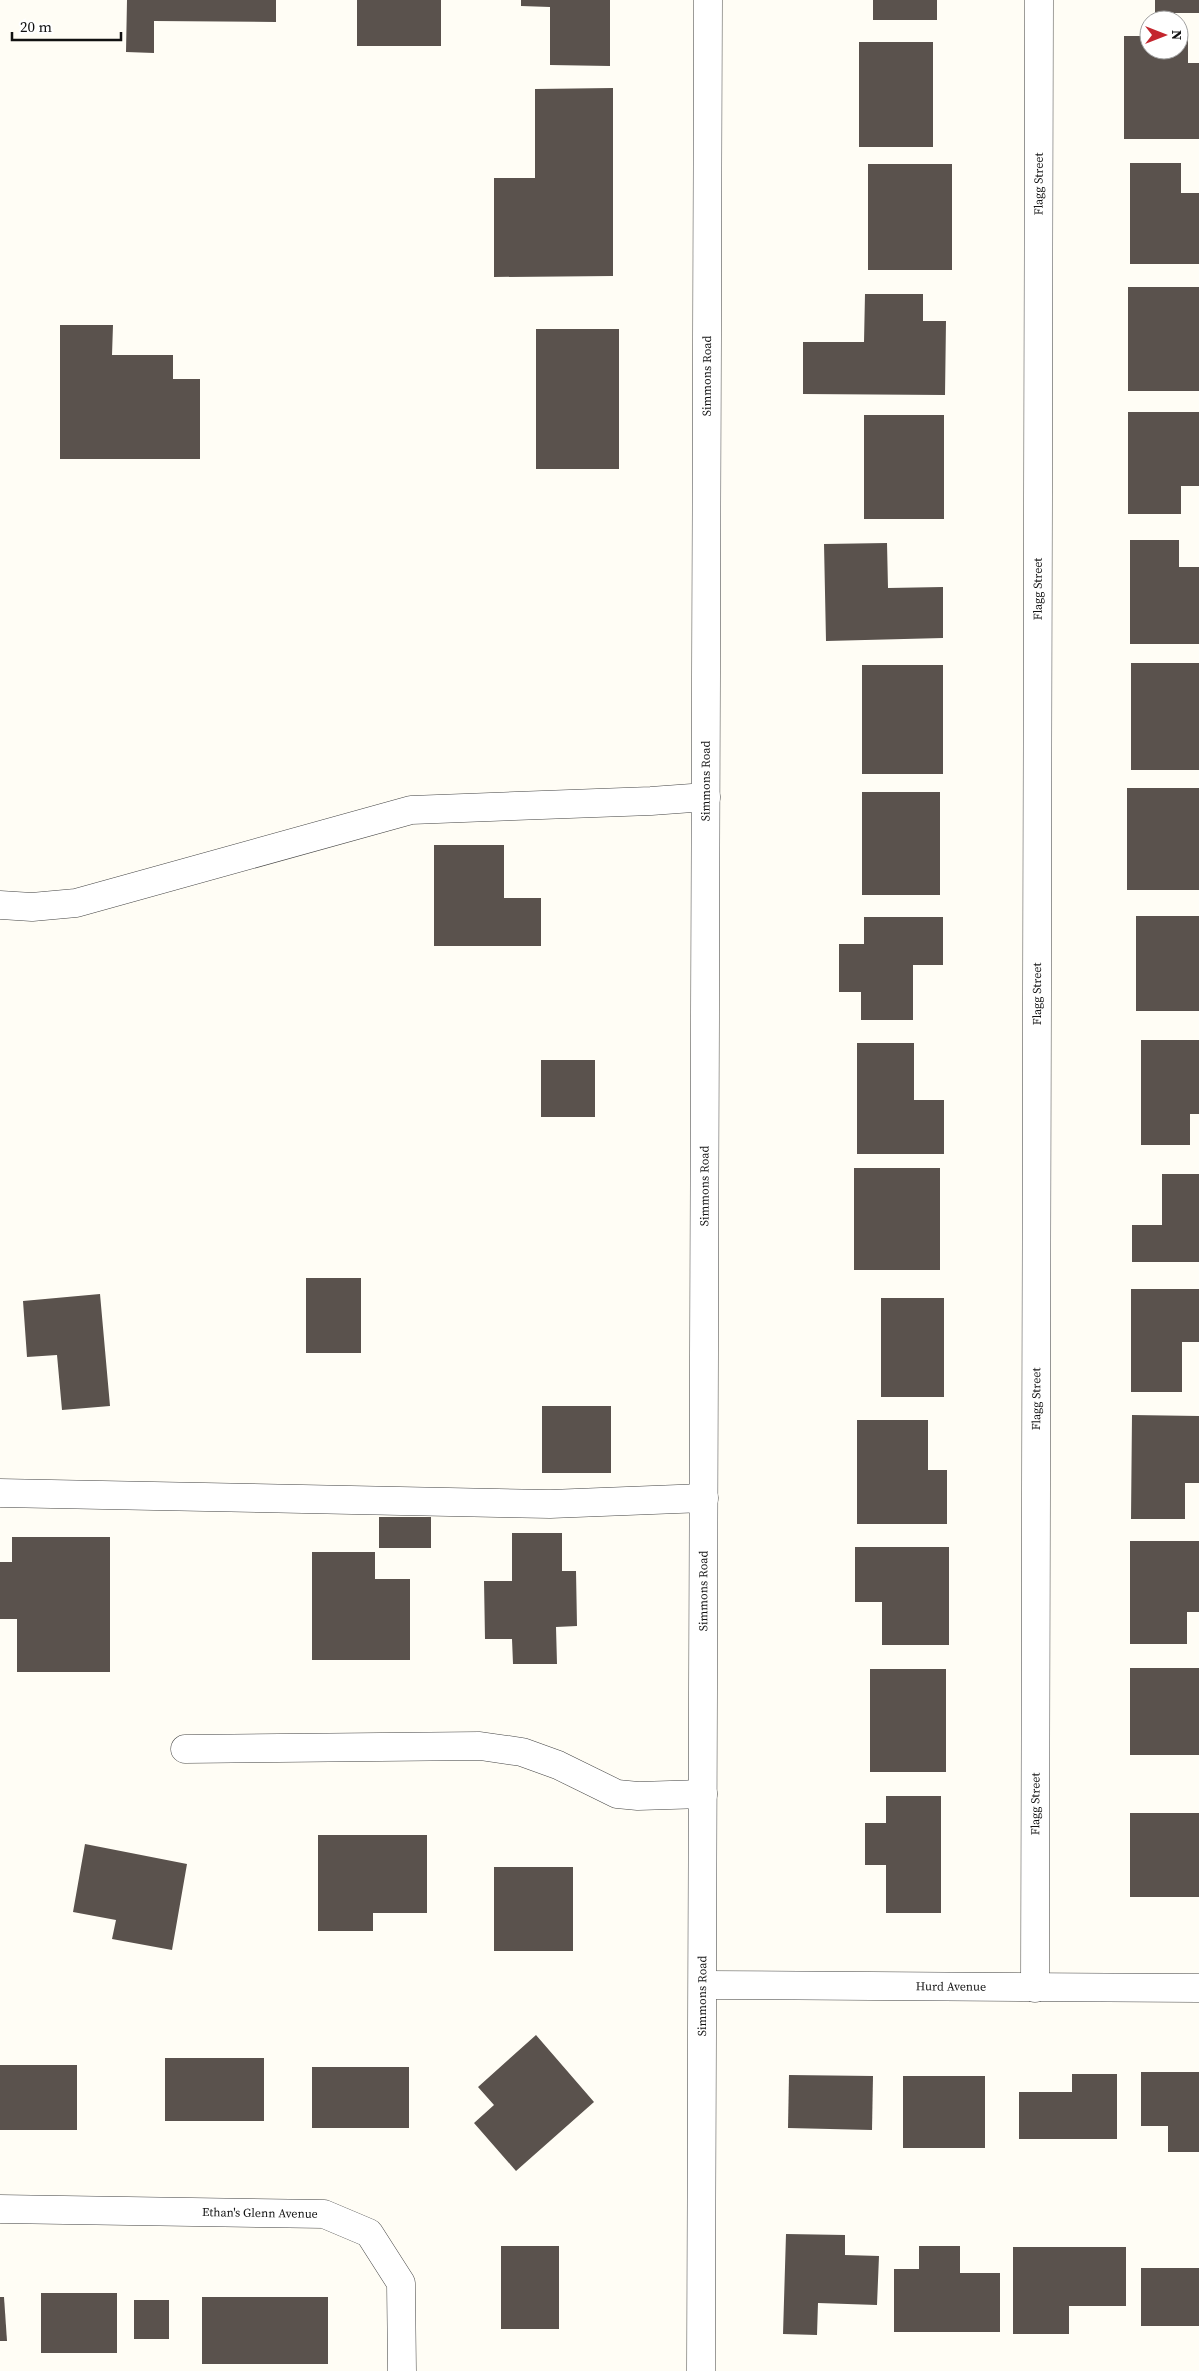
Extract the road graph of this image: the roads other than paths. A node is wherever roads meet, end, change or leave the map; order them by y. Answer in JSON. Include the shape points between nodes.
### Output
{"nodes":[{"id":1,"x":708,"y":0,"type":"edge"},
{"id":2,"x":1039,"y":0,"type":"edge"},
{"id":3,"x":706,"y":797,"type":"junction"},
{"id":4,"x":0,"y":905,"type":"edge"},
{"id":5,"x":0,"y":1493,"type":"edge"},
{"id":6,"x":704,"y":1498,"type":"junction"},
{"id":7,"x":185,"y":1749,"type":"dead end"},
{"id":8,"x":703,"y":1794,"type":"junction"},
{"id":9,"x":703,"y":1985,"type":"junction"},
{"id":10,"x":1035,"y":1988,"type":"junction"},
{"id":11,"x":1199,"y":1988,"type":"edge"},
{"id":12,"x":0,"y":2209,"type":"edge"},
{"id":13,"x":402,"y":2371,"type":"edge"},
{"id":14,"x":701,"y":2371,"type":"edge"}],
"edges":[{"from":1,"to":3,"type":"street","name":"Simmons Road"},
{"from":2,"to":10,"type":"street","name":"Flagg Street"},
{"from":3,"to":4,"type":"street","via":[[411,810],[76,903],[32,907]]},
{"from":3,"to":6,"type":"street","name":"Simmons Road"},
{"from":5,"to":6,"type":"street","via":[[550,1504]]},
{"from":6,"to":8,"type":"street","name":"Simmons Road"},
{"from":7,"to":8,"type":"street","via":[[480,1746],[522,1752],[558,1765],[617,1794]]},
{"from":8,"to":9,"type":"street","name":"Simmons Road"},
{"from":9,"to":10,"type":"street","name":"Hurd Avenue"},
{"from":9,"to":14,"type":"street","name":"Simmons Road"},
{"from":10,"to":11,"type":"street","name":"Hurd Avenue"},
{"from":12,"to":13,"type":"street","name":"Ethan's Glenn Avenue","via":[[324,2214],[369,2233],[401,2283]]}]}
